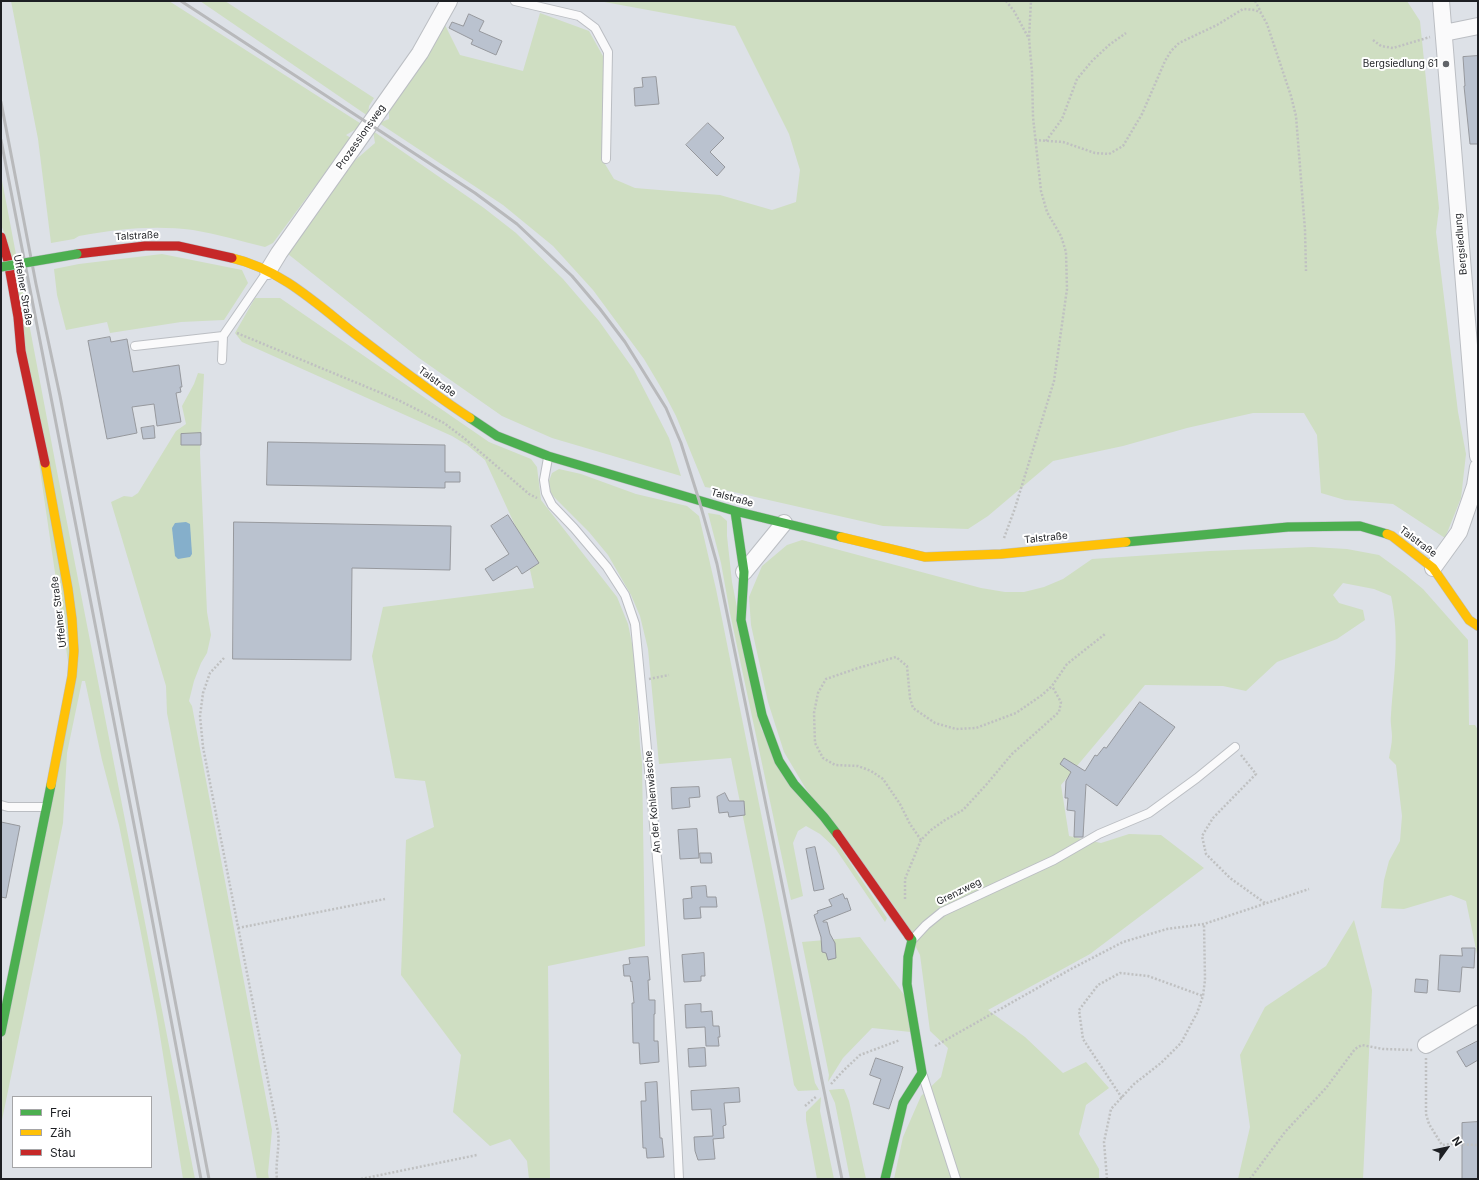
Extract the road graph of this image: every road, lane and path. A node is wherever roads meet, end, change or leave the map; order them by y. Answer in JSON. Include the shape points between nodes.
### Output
{"nodes":[{"id":1,"x":449,"y":1,"type":"edge"},
{"id":2,"x":515,"y":1,"type":"edge"},
{"id":3,"x":1006,"y":1,"type":"edge"},
{"id":4,"x":1031,"y":1,"type":"edge"},
{"id":5,"x":1256,"y":1,"type":"edge"},
{"id":6,"x":1441,"y":1,"type":"edge"},
{"id":7,"x":1261,"y":13,"type":"junction"},
{"id":8,"x":1478,"y":26,"type":"edge"},
{"id":9,"x":1126,"y":33,"type":"dead end"},
{"id":10,"x":1444,"y":33,"type":"junction"},
{"id":11,"x":1029,"y":38,"type":"junction"},
{"id":12,"x":1373,"y":40,"type":"dead end"},
{"id":13,"x":1035,"y":140,"type":"junction"},
{"id":14,"x":1045,"y":141,"type":"junction"},
{"id":15,"x":606,"y":159,"type":"dead end"},
{"id":16,"x":1,"y":236,"type":"edge"},
{"id":17,"x":1,"y":267,"type":"edge"},
{"id":18,"x":268,"y":271,"type":"junction"},
{"id":19,"x":1306,"y":271,"type":"dead end"},
{"id":20,"x":225,"y":333,"type":"junction"},
{"id":21,"x":135,"y":346,"type":"dead end"},
{"id":22,"x":222,"y":360,"type":"dead end"},
{"id":23,"x":548,"y":456,"type":"junction"},
{"id":24,"x":1478,"y":456,"type":"edge"},
{"id":25,"x":1478,"y":467,"type":"edge"},
{"id":26,"x":552,"y":505,"type":"junction"},
{"id":27,"x":735,"y":510,"type":"junction"},
{"id":28,"x":784,"y":523,"type":"junction"},
{"id":29,"x":1011,"y":539,"type":"dead end"},
{"id":30,"x":1433,"y":568,"type":"junction"},
{"id":31,"x":744,"y":572,"type":"junction"},
{"id":32,"x":1478,"y":626,"type":"edge"},
{"id":33,"x":1105,"y":634,"type":"dead end"},
{"id":34,"x":224,"y":658,"type":"dead end"},
{"id":35,"x":669,"y":675,"type":"dead end"},
{"id":36,"x":641,"y":681,"type":"junction"},
{"id":37,"x":1052,"y":686,"type":"junction"},
{"id":38,"x":1235,"y":747,"type":"joint"},
{"id":39,"x":1,"y":805,"type":"edge"},
{"id":40,"x":47,"y":807,"type":"junction"},
{"id":41,"x":921,"y":840,"type":"junction"},
{"id":42,"x":1309,"y":889,"type":"dead end"},
{"id":43,"x":385,"y":900,"type":"dead end"},
{"id":44,"x":905,"y":904,"type":"dead end"},
{"id":45,"x":1265,"y":904,"type":"junction"},
{"id":46,"x":1204,"y":924,"type":"junction"},
{"id":47,"x":238,"y":928,"type":"junction"},
{"id":48,"x":912,"y":940,"type":"junction"},
{"id":49,"x":1203,"y":996,"type":"junction"},
{"id":50,"x":1478,"y":1014,"type":"edge"},
{"id":51,"x":1,"y":1032,"type":"edge"},
{"id":52,"x":916,"y":1036,"type":"junction"},
{"id":53,"x":1422,"y":1047,"type":"junction"},
{"id":54,"x":919,"y":1055,"type":"junction"},
{"id":55,"x":922,"y":1073,"type":"junction"},
{"id":56,"x":831,"y":1084,"type":"dead end"},
{"id":57,"x":816,"y":1096,"type":"dead end"},
{"id":58,"x":1122,"y":1098,"type":"junction"},
{"id":59,"x":805,"y":1106,"type":"dead end"},
{"id":60,"x":1478,"y":1145,"type":"edge"},
{"id":61,"x":476,"y":1156,"type":"dead end"},
{"id":62,"x":277,"y":1179,"type":"edge"},
{"id":63,"x":361,"y":1179,"type":"edge"},
{"id":64,"x":679,"y":1179,"type":"edge"},
{"id":65,"x":885,"y":1179,"type":"edge"},
{"id":66,"x":956,"y":1179,"type":"edge"},
{"id":67,"x":1107,"y":1179,"type":"edge"},
{"id":68,"x":1250,"y":1179,"type":"edge"}],
"edges":[{"from":1,"to":18,"type":"street","name":"Prozessionsweg","via":[[420,53]]},
{"from":2,"to":15,"type":"lane","via":[[579,16],[595,28],[608,52]]},
{"from":3,"to":11,"type":"path"},
{"from":4,"to":11,"type":"path"},
{"from":5,"to":7,"type":"path"},
{"from":6,"to":10,"type":"street","name":"Bergsiedlung"},
{"from":7,"to":14,"type":"path","via":[[1243,9],[1217,26],[1179,43],[1165,61],[1142,114],[1123,146],[1109,154],[1095,153],[1063,142]]},
{"from":7,"to":19,"type":"path","via":[[1267,24],[1296,116]]},
{"from":8,"to":10,"type":"street"},
{"from":9,"to":14,"type":"path","via":[[1109,45],[1077,79],[1062,119]]},
{"from":10,"to":12,"type":"path","via":[[1393,48],[1381,46]]},
{"from":10,"to":24,"type":"street","name":"Bergsiedlung"},
{"from":11,"to":13,"type":"path"},
{"from":13,"to":14,"type":"path"},
{"from":13,"to":29,"type":"path","via":[[1041,192],[1066,252],[1067,289],[1054,381],[1003,540]]},
{"from":16,"to":40,"type":"street","name":"Uffelner Straße","via":[[8,261],[21,351],[47,473],[72,619],[72,676]]},
{"from":17,"to":18,"type":"street","name":"Talstraße","bridge":true,"via":[[77,254],[145,246],[178,246],[240,260]]},
{"from":18,"to":20,"type":"lane"},
{"from":18,"to":23,"type":"street","name":"Talstraße","via":[[292,286],[429,391],[470,419],[497,436]]},
{"from":20,"to":21,"type":"lane"},
{"from":20,"to":22,"type":"lane"},
{"from":20,"to":26,"type":"path","via":[[322,368],[398,400],[444,424],[529,494]]},
{"from":23,"to":26,"type":"lane","name":"An der Kohlenwäsche","via":[[544,480],[546,494]]},
{"from":23,"to":27,"type":"street","name":"Talstraße"},
{"from":25,"to":30,"type":"street","via":[[1475,486],[1458,532]]},
{"from":26,"to":36,"type":"lane","name":"An der Kohlenwäsche","via":[[607,567],[625,595],[635,624]]},
{"from":27,"to":28,"type":"street","name":"Talstraße"},
{"from":27,"to":31,"type":"street"},
{"from":28,"to":30,"type":"street","name":"Talstraße","via":[[925,557],[1001,554],[1288,527],[1360,526],[1392,536]]},
{"from":28,"to":31,"type":"street"},
{"from":30,"to":32,"type":"street","name":"Talstraße","via":[[1469,620]]},
{"from":31,"to":48,"type":"street","via":[[741,620],[762,715],[779,761],[794,784],[824,817]]},
{"from":33,"to":37,"type":"path","via":[[1067,664]]},
{"from":34,"to":47,"type":"path","via":[[210,673],[203,693],[200,716],[203,747]]},
{"from":35,"to":36,"type":"path"},
{"from":36,"to":64,"type":"lane","name":"An der Kohlenwäsche","via":[[660,877]]},
{"from":37,"to":41,"type":"path","via":[[1061,702],[1059,712],[1012,754],[963,810],[931,830]]},
{"from":37,"to":41,"type":"path","via":[[1016,712],[976,728],[956,729],[935,723],[914,708],[910,698],[907,666],[896,657],[826,680],[818,692],[814,713],[815,743],[823,758],[835,766],[858,766],[883,779]]},
{"from":38,"to":45,"type":"path","via":[[1256,774],[1213,818],[1202,836],[1206,854],[1230,878]]},
{"from":38,"to":48,"type":"lane","name":"Grenzweg","via":[[1149,814],[1099,834],[1054,860],[942,912],[926,924]]},
{"from":39,"to":40,"type":"lane"},
{"from":40,"to":51,"type":"street","name":"Uffelner Straße"},
{"from":41,"to":44,"type":"path","via":[[904,879]]},
{"from":42,"to":45,"type":"path"},
{"from":43,"to":47,"type":"path"},
{"from":45,"to":46,"type":"path"},
{"from":46,"to":49,"type":"path"},
{"from":46,"to":54,"type":"path","via":[[1167,929],[1123,942]]},
{"from":47,"to":62,"type":"path","via":[[278,1132]]},
{"from":48,"to":52,"type":"street","name":"Grenzweg","via":[[908,957],[907,984]]},
{"from":49,"to":58,"type":"path","via":[[1181,1043],[1134,1084]]},
{"from":49,"to":58,"type":"path","via":[[1148,976],[1120,972],[1098,985],[1079,1010],[1084,1039]]},
{"from":50,"to":53,"type":"street"},
{"from":52,"to":54,"type":"street","name":"Grenzweg"},
{"from":52,"to":56,"type":"path","via":[[860,1055]]},
{"from":53,"to":60,"type":"path","via":[[1426,1114],[1429,1124],[1442,1145]]},
{"from":53,"to":68,"type":"path","via":[[1383,1049],[1362,1045],[1355,1049],[1326,1088],[1285,1132]]},
{"from":54,"to":55,"type":"street","name":"Grenzweg"},
{"from":55,"to":65,"type":"street","via":[[903,1104]]},
{"from":55,"to":66,"type":"lane"},
{"from":57,"to":59,"type":"path"},
{"from":58,"to":67,"type":"path","via":[[1111,1109],[1104,1142]]},
{"from":61,"to":63,"type":"path"}]}
